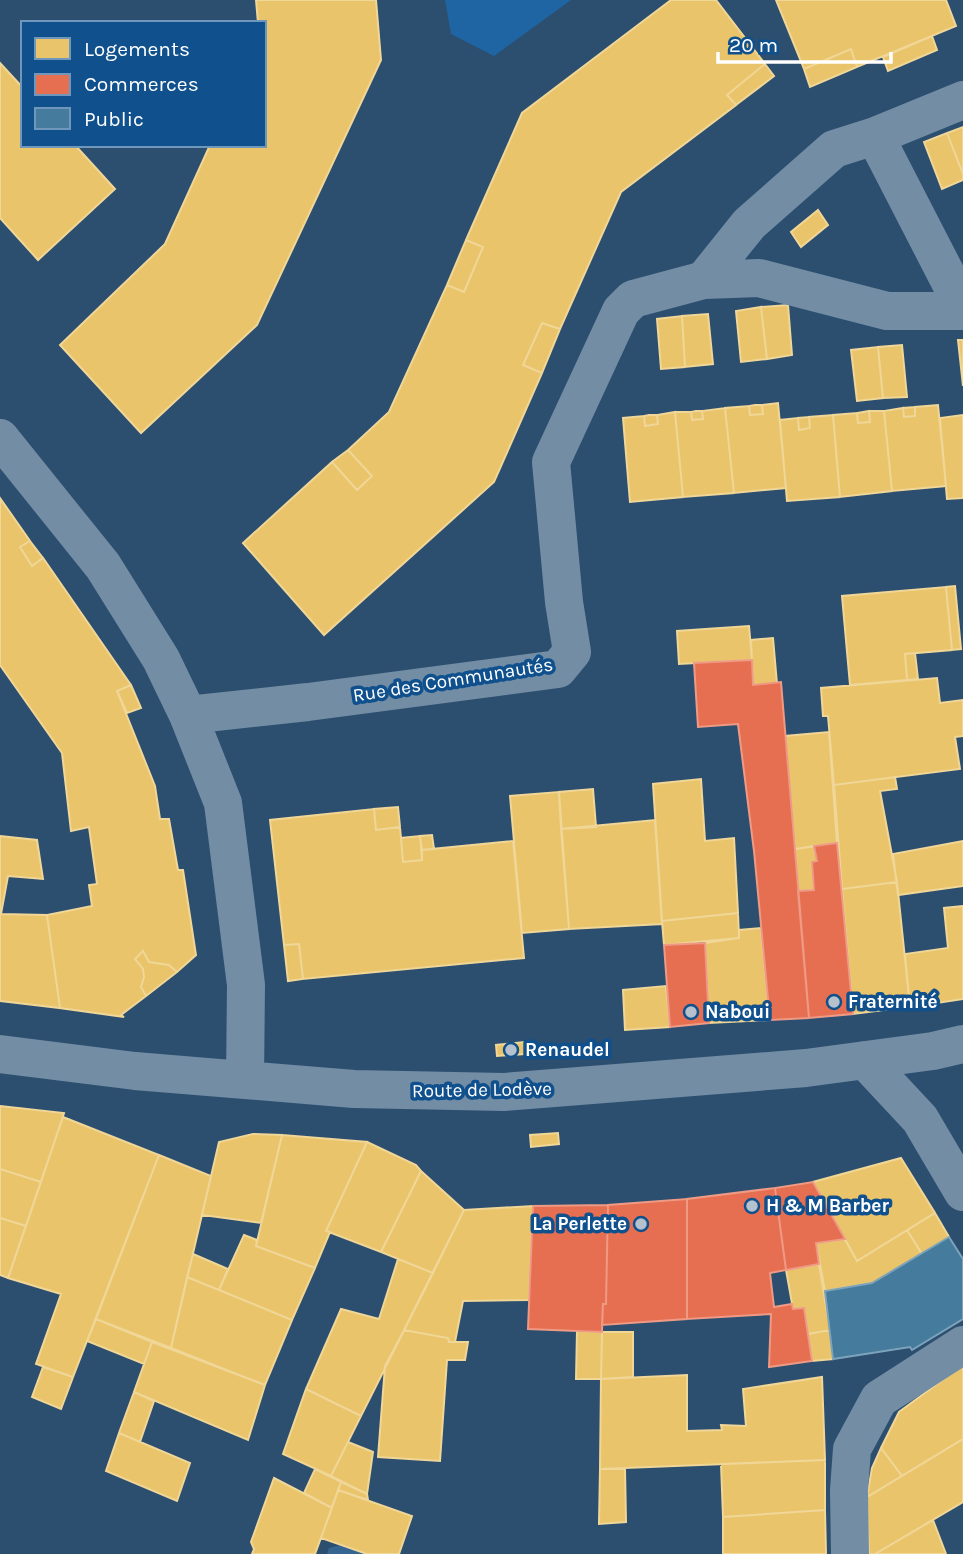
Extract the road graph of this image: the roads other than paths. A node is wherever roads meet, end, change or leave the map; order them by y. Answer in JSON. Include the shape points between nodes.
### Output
{"nodes":[{"id":1,"x":963,"y":100,"type":"edge"},
{"id":2,"x":875,"y":136,"type":"junction"},
{"id":3,"x":704,"y":280,"type":"junction"},
{"id":4,"x":963,"y":309,"type":"edge"},
{"id":5,"x":0,"y":438,"type":"edge"},
{"id":6,"x":188,"y":715,"type":"junction"},
{"id":7,"x":963,"y":1044,"type":"edge"},
{"id":8,"x":0,"y":1054,"type":"edge"},
{"id":9,"x":865,"y":1060,"type":"junction"},
{"id":10,"x":245,"y":1079,"type":"junction"},
{"id":11,"x":963,"y":1192,"type":"edge"},
{"id":12,"x":963,"y":1345,"type":"edge"},
{"id":13,"x":850,"y":1554,"type":"edge"}],
"edges":[{"from":1,"to":2,"type":"street"},
{"from":2,"to":3,"type":"street","via":[[834,149],[749,224]]},
{"from":2,"to":4,"type":"street"},
{"from":3,"to":4,"type":"street","name":"Rue des Communautés","via":[[759,278],[887,311]]},
{"from":3,"to":6,"type":"street","name":"Rue des Communautés","via":[[633,299],[621,311],[551,462],[572,652],[558,669]]},
{"from":5,"to":6,"type":"street","via":[[103,566],[161,660]]},
{"from":6,"to":10,"type":"street","via":[[223,803],[246,985]]},
{"from":7,"to":9,"type":"street","name":"Route de Lodève"},
{"from":8,"to":10,"type":"street","name":"Route de Lodève"},
{"from":9,"to":10,"type":"street","name":"Route de Lodève","via":[[505,1092],[379,1091]]},
{"from":9,"to":11,"type":"street","via":[[920,1119]]},
{"from":12,"to":13,"type":"street","via":[[879,1399],[852,1449]]}]}
